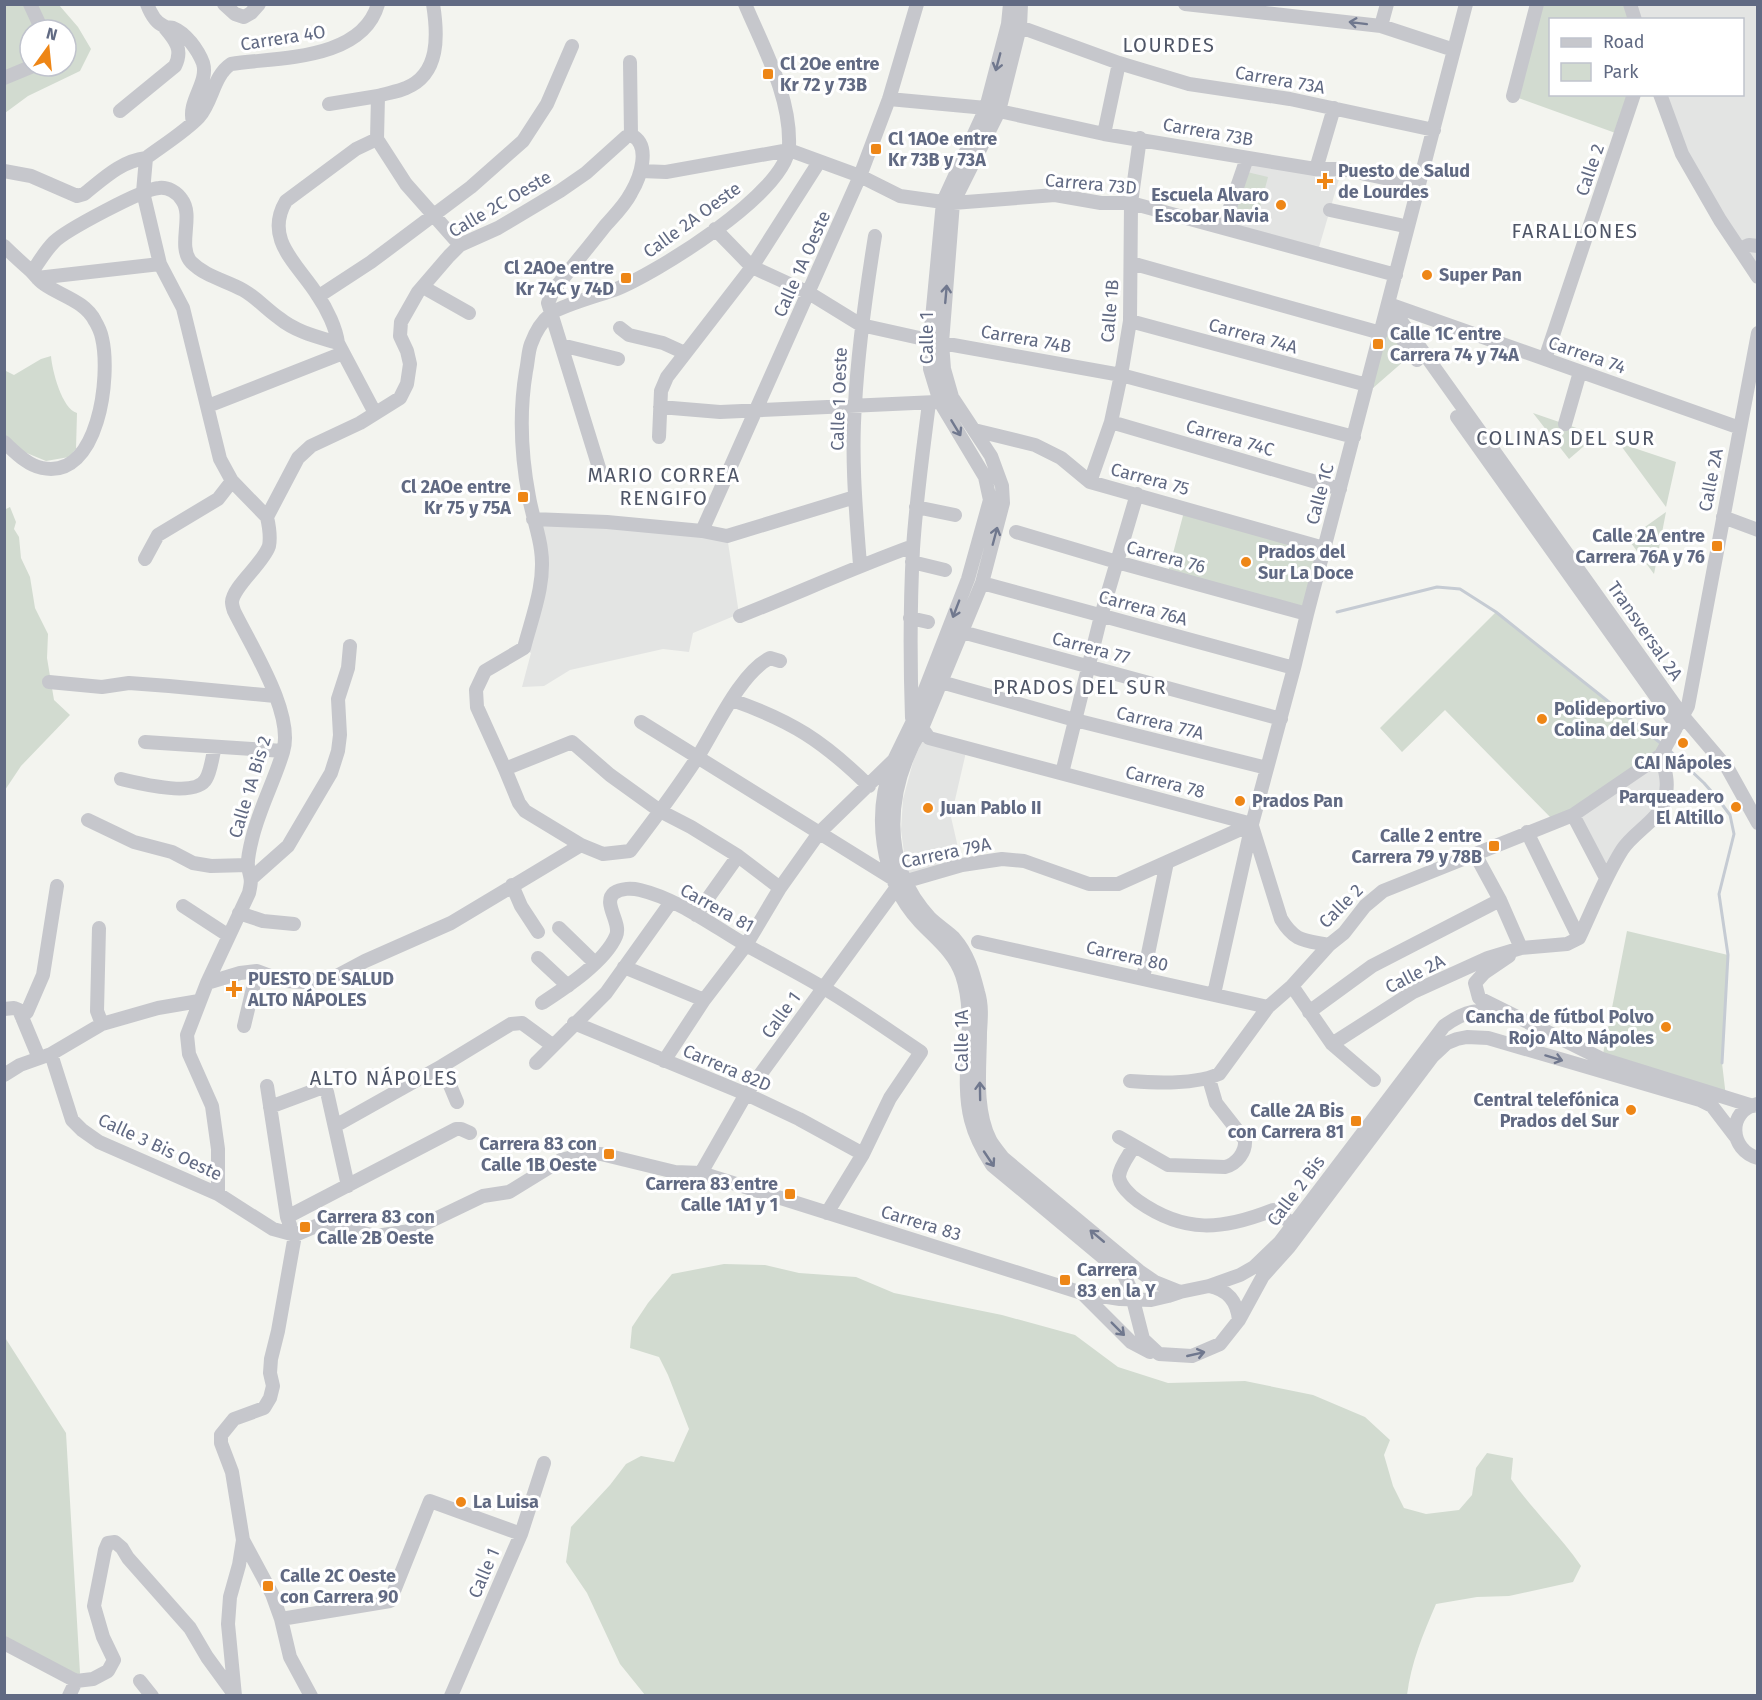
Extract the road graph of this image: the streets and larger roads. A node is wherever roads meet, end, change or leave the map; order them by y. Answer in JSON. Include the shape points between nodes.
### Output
{"nodes":[{"id":1,"x":30,"y":4,"type":"edge"},
{"id":2,"x":147,"y":4,"type":"edge"},
{"id":3,"x":224,"y":4,"type":"edge"},
{"id":4,"x":260,"y":4,"type":"edge"},
{"id":5,"x":378,"y":4,"type":"edge"},
{"id":6,"x":434,"y":4,"type":"edge"},
{"id":7,"x":745,"y":4,"type":"edge"},
{"id":8,"x":917,"y":4,"type":"edge"},
{"id":9,"x":1010,"y":4,"type":"edge"},
{"id":10,"x":1021,"y":4,"type":"edge"},
{"id":11,"x":1185,"y":4,"type":"edge"},
{"id":12,"x":1387,"y":4,"type":"edge"},
{"id":13,"x":1466,"y":4,"type":"edge"},
{"id":14,"x":1537,"y":4,"type":"edge"},
{"id":15,"x":36,"y":18,"type":"edge"},
{"id":16,"x":163,"y":26,"type":"junction"},
{"id":17,"x":1381,"y":26,"type":"junction"},
{"id":18,"x":1020,"y":27,"type":"junction"},
{"id":19,"x":572,"y":46,"type":"dead end"},
{"id":20,"x":1454,"y":51,"type":"junction"},
{"id":21,"x":630,"y":62,"type":"dead end"},
{"id":22,"x":1119,"y":63,"type":"junction"},
{"id":23,"x":18,"y":72,"type":"edge"},
{"id":24,"x":4,"y":78,"type":"edge"},
{"id":25,"x":378,"y":96,"type":"junction"},
{"id":26,"x":1513,"y":96,"type":"dead end"},
{"id":27,"x":1633,"y":96,"type":"edge"},
{"id":28,"x":1661,"y":96,"type":"edge"},
{"id":29,"x":889,"y":99,"type":"junction"},
{"id":30,"x":328,"y":104,"type":"dead end"},
{"id":31,"x":1334,"y":108,"type":"junction"},
{"id":32,"x":993,"y":109,"type":"junction"},
{"id":33,"x":120,"y":111,"type":"dead end"},
{"id":34,"x":193,"y":122,"type":"junction"},
{"id":35,"x":1430,"y":129,"type":"junction"},
{"id":36,"x":1104,"y":134,"type":"junction"},
{"id":37,"x":631,"y":135,"type":"junction"},
{"id":38,"x":1140,"y":138,"type":"junction"},
{"id":39,"x":377,"y":139,"type":"junction"},
{"id":40,"x":789,"y":150,"type":"junction"},
{"id":41,"x":146,"y":158,"type":"junction"},
{"id":42,"x":1247,"y":158,"type":"junction"},
{"id":43,"x":819,"y":162,"type":"junction"},
{"id":44,"x":1316,"y":169,"type":"junction"},
{"id":45,"x":4,"y":171,"type":"edge"},
{"id":46,"x":641,"y":171,"type":"junction"},
{"id":47,"x":860,"y":176,"type":"junction"},
{"id":48,"x":1412,"y":184,"type":"junction"},
{"id":49,"x":143,"y":192,"type":"junction"},
{"id":50,"x":948,"y":202,"type":"junction"},
{"id":51,"x":1131,"y":203,"type":"junction"},
{"id":52,"x":1330,"y":210,"type":"dead end"},
{"id":53,"x":432,"y":215,"type":"junction"},
{"id":54,"x":1400,"y":225,"type":"junction"},
{"id":55,"x":1223,"y":228,"type":"junction"},
{"id":56,"x":715,"y":230,"type":"junction"},
{"id":57,"x":875,"y":236,"type":"dead end"},
{"id":58,"x":460,"y":245,"type":"junction"},
{"id":59,"x":4,"y":246,"type":"edge"},
{"id":60,"x":1758,"y":246,"type":"edge"},
{"id":61,"x":1740,"y":249,"type":"junction"},
{"id":62,"x":1131,"y":263,"type":"junction"},
{"id":63,"x":160,"y":264,"type":"junction"},
{"id":64,"x":752,"y":267,"type":"junction"},
{"id":65,"x":1392,"y":274,"type":"junction"},
{"id":66,"x":34,"y":275,"type":"junction"},
{"id":67,"x":1758,"y":277,"type":"edge"},
{"id":68,"x":423,"y":286,"type":"junction"},
{"id":69,"x":809,"y":293,"type":"junction"},
{"id":70,"x":319,"y":296,"type":"junction"},
{"id":71,"x":1387,"y":310,"type":"junction"},
{"id":72,"x":469,"y":313,"type":"dead end"},
{"id":73,"x":551,"y":313,"type":"junction"},
{"id":74,"x":1130,"y":321,"type":"junction"},
{"id":75,"x":861,"y":325,"type":"junction"},
{"id":76,"x":620,"y":328,"type":"dead end"},
{"id":77,"x":1381,"y":333,"type":"junction"},
{"id":78,"x":1758,"y":333,"type":"edge"},
{"id":79,"x":936,"y":341,"type":"junction"},
{"id":80,"x":561,"y":345,"type":"junction"},
{"id":81,"x":340,"y":348,"type":"junction"},
{"id":82,"x":685,"y":353,"type":"junction"},
{"id":83,"x":618,"y":359,"type":"dead end"},
{"id":84,"x":1545,"y":359,"type":"junction"},
{"id":85,"x":1580,"y":372,"type":"junction"},
{"id":86,"x":1121,"y":375,"type":"junction"},
{"id":87,"x":1367,"y":385,"type":"junction"},
{"id":88,"x":935,"y":402,"type":"junction"},
{"id":89,"x":208,"y":406,"type":"junction"},
{"id":90,"x":660,"y":407,"type":"junction"},
{"id":91,"x":854,"y":407,"type":"junction"},
{"id":92,"x":757,"y":409,"type":"junction"},
{"id":93,"x":375,"y":413,"type":"junction"},
{"id":94,"x":1111,"y":422,"type":"junction"},
{"id":95,"x":1565,"y":424,"type":"dead end"},
{"id":96,"x":1740,"y":428,"type":"junction"},
{"id":97,"x":974,"y":430,"type":"junction"},
{"id":98,"x":659,"y":437,"type":"dead end"},
{"id":99,"x":1354,"y":437,"type":"junction"},
{"id":100,"x":4,"y":442,"type":"edge"},
{"id":101,"x":600,"y":471,"type":"dead end"},
{"id":102,"x":289,"y":475,"type":"joint"},
{"id":103,"x":232,"y":481,"type":"junction"},
{"id":104,"x":1090,"y":482,"type":"junction"},
{"id":105,"x":1340,"y":489,"type":"junction"},
{"id":106,"x":1137,"y":494,"type":"junction"},
{"id":107,"x":855,"y":497,"type":"junction"},
{"id":108,"x":916,"y":507,"type":"junction"},
{"id":109,"x":955,"y":515,"type":"dead end"},
{"id":110,"x":267,"y":517,"type":"junction"},
{"id":111,"x":1723,"y":517,"type":"junction"},
{"id":112,"x":533,"y":519,"type":"junction"},
{"id":113,"x":1758,"y":530,"type":"edge"},
{"id":114,"x":702,"y":531,"type":"junction"},
{"id":115,"x":1016,"y":532,"type":"dead end"},
{"id":116,"x":913,"y":546,"type":"junction"},
{"id":117,"x":1324,"y":548,"type":"junction"},
{"id":118,"x":145,"y":559,"type":"dead end"},
{"id":119,"x":912,"y":562,"type":"junction"},
{"id":120,"x":1117,"y":562,"type":"junction"},
{"id":121,"x":860,"y":565,"type":"junction"},
{"id":122,"x":945,"y":570,"type":"dead end"},
{"id":123,"x":982,"y":583,"type":"junction"},
{"id":124,"x":1307,"y":614,"type":"junction"},
{"id":125,"x":740,"y":616,"type":"dead end"},
{"id":126,"x":1101,"y":616,"type":"junction"},
{"id":127,"x":910,"y":618,"type":"junction"},
{"id":128,"x":928,"y":621,"type":"dead end"},
{"id":129,"x":962,"y":632,"type":"junction"},
{"id":130,"x":350,"y":646,"type":"dead end"},
{"id":131,"x":780,"y":662,"type":"dead end"},
{"id":132,"x":910,"y":664,"type":"junction"},
{"id":133,"x":1089,"y":666,"type":"junction"},
{"id":134,"x":1294,"y":668,"type":"junction"},
{"id":135,"x":936,"y":679,"type":"junction"},
{"id":136,"x":49,"y":682,"type":"dead end"},
{"id":137,"x":276,"y":696,"type":"junction"},
{"id":138,"x":732,"y":700,"type":"junction"},
{"id":139,"x":1281,"y":719,"type":"junction"},
{"id":140,"x":1075,"y":720,"type":"junction"},
{"id":141,"x":1680,"y":720,"type":"junction"},
{"id":142,"x":641,"y":722,"type":"dead end"},
{"id":143,"x":921,"y":730,"type":"junction"},
{"id":144,"x":145,"y":742,"type":"dead end"},
{"id":145,"x":215,"y":747,"type":"junction"},
{"id":146,"x":283,"y":752,"type":"junction"},
{"id":147,"x":1661,"y":755,"type":"junction"},
{"id":148,"x":698,"y":757,"type":"junction"},
{"id":149,"x":894,"y":760,"type":"junction"},
{"id":150,"x":1267,"y":768,"type":"junction"},
{"id":151,"x":506,"y":769,"type":"junction"},
{"id":152,"x":1062,"y":773,"type":"junction"},
{"id":153,"x":120,"y":778,"type":"dead end"},
{"id":154,"x":868,"y":786,"type":"junction"},
{"id":155,"x":889,"y":799,"type":"junction"},
{"id":156,"x":660,"y":811,"type":"junction"},
{"id":157,"x":1573,"y":815,"type":"junction"},
{"id":158,"x":88,"y":820,"type":"dead end"},
{"id":159,"x":1758,"y":823,"type":"edge"},
{"id":160,"x":1252,"y":824,"type":"junction"},
{"id":161,"x":1527,"y":832,"type":"junction"},
{"id":162,"x":819,"y":833,"type":"junction"},
{"id":163,"x":581,"y":845,"type":"junction"},
{"id":164,"x":1475,"y":854,"type":"junction"},
{"id":165,"x":738,"y":856,"type":"junction"},
{"id":166,"x":1167,"y":862,"type":"junction"},
{"id":167,"x":250,"y":872,"type":"junction"},
{"id":168,"x":1606,"y":878,"type":"junction"},
{"id":169,"x":905,"y":882,"type":"junction"},
{"id":170,"x":512,"y":885,"type":"junction"},
{"id":171,"x":57,"y":886,"type":"dead end"},
{"id":172,"x":780,"y":888,"type":"junction"},
{"id":173,"x":1500,"y":900,"type":"junction"},
{"id":174,"x":671,"y":902,"type":"junction"},
{"id":175,"x":183,"y":906,"type":"dead end"},
{"id":176,"x":239,"y":913,"type":"junction"},
{"id":177,"x":696,"y":915,"type":"junction"},
{"id":178,"x":294,"y":924,"type":"dead end"},
{"id":179,"x":99,"y":928,"type":"dead end"},
{"id":180,"x":559,"y":928,"type":"dead end"},
{"id":181,"x":538,"y":932,"type":"dead end"},
{"id":182,"x":229,"y":936,"type":"junction"},
{"id":183,"x":1580,"y":938,"type":"junction"},
{"id":184,"x":948,"y":941,"type":"junction"},
{"id":185,"x":978,"y":942,"type":"dead end"},
{"id":186,"x":746,"y":945,"type":"junction"},
{"id":187,"x":1329,"y":945,"type":"junction"},
{"id":188,"x":1521,"y":948,"type":"junction"},
{"id":189,"x":538,"y":958,"type":"dead end"},
{"id":190,"x":595,"y":963,"type":"junction"},
{"id":191,"x":624,"y":967,"type":"junction"},
{"id":192,"x":257,"y":971,"type":"junction"},
{"id":193,"x":1143,"y":978,"type":"junction"},
{"id":194,"x":207,"y":983,"type":"junction"},
{"id":195,"x":568,"y":986,"type":"junction"},
{"id":196,"x":1292,"y":986,"type":"junction"},
{"id":197,"x":823,"y":988,"type":"junction"},
{"id":198,"x":1214,"y":994,"type":"junction"},
{"id":199,"x":704,"y":1000,"type":"junction"},
{"id":200,"x":199,"y":1001,"type":"junction"},
{"id":201,"x":542,"y":1003,"type":"dead end"},
{"id":202,"x":1268,"y":1007,"type":"junction"},
{"id":203,"x":4,"y":1009,"type":"edge"},
{"id":204,"x":1309,"y":1012,"type":"junction"},
{"id":205,"x":1504,"y":1012,"type":"junction"},
{"id":206,"x":22,"y":1017,"type":"junction"},
{"id":207,"x":574,"y":1023,"type":"junction"},
{"id":208,"x":102,"y":1024,"type":"junction"},
{"id":209,"x":244,"y":1026,"type":"dead end"},
{"id":210,"x":1332,"y":1044,"type":"junction"},
{"id":211,"x":552,"y":1045,"type":"junction"},
{"id":212,"x":45,"y":1056,"type":"junction"},
{"id":213,"x":663,"y":1061,"type":"junction"},
{"id":214,"x":536,"y":1063,"type":"dead end"},
{"id":215,"x":442,"y":1066,"type":"junction"},
{"id":216,"x":4,"y":1075,"type":"edge"},
{"id":217,"x":1209,"y":1079,"type":"junction"},
{"id":218,"x":1374,"y":1080,"type":"dead end"},
{"id":219,"x":1130,"y":1081,"type":"dead end"},
{"id":220,"x":267,"y":1086,"type":"dead end"},
{"id":221,"x":746,"y":1094,"type":"junction"},
{"id":222,"x":457,"y":1102,"type":"dead end"},
{"id":223,"x":1755,"y":1105,"type":"edge"},
{"id":224,"x":270,"y":1107,"type":"junction"},
{"id":225,"x":335,"y":1126,"type":"junction"},
{"id":226,"x":470,"y":1132,"type":"dead end"},
{"id":227,"x":1735,"y":1136,"type":"junction"},
{"id":228,"x":1119,"y":1137,"type":"dead end"},
{"id":229,"x":1134,"y":1146,"type":"junction"},
{"id":230,"x":863,"y":1154,"type":"junction"},
{"id":231,"x":1758,"y":1158,"type":"edge"},
{"id":232,"x":701,"y":1173,"type":"junction"},
{"id":233,"x":348,"y":1186,"type":"junction"},
{"id":234,"x":218,"y":1194,"type":"junction"},
{"id":235,"x":827,"y":1213,"type":"junction"},
{"id":236,"x":287,"y":1218,"type":"junction"},
{"id":237,"x":1293,"y":1224,"type":"junction"},
{"id":238,"x":295,"y":1235,"type":"junction"},
{"id":239,"x":1209,"y":1286,"type":"junction"},
{"id":240,"x":1180,"y":1292,"type":"junction"},
{"id":241,"x":1082,"y":1293,"type":"junction"},
{"id":242,"x":1133,"y":1299,"type":"junction"},
{"id":243,"x":1239,"y":1320,"type":"junction"},
{"id":244,"x":1160,"y":1354,"type":"junction"},
{"id":245,"x":544,"y":1463,"type":"dead end"},
{"id":246,"x":521,"y":1534,"type":"junction"},
{"id":247,"x":243,"y":1540,"type":"junction"},
{"id":248,"x":281,"y":1619,"type":"junction"},
{"id":249,"x":4,"y":1643,"type":"edge"},
{"id":250,"x":76,"y":1681,"type":"junction"},
{"id":251,"x":140,"y":1681,"type":"dead end"},
{"id":252,"x":69,"y":1695,"type":"edge"},
{"id":253,"x":152,"y":1695,"type":"edge"},
{"id":254,"x":235,"y":1695,"type":"edge"},
{"id":255,"x":311,"y":1695,"type":"edge"},
{"id":256,"x":451,"y":1695,"type":"edge"}],
"edges":[{"from":1,"to":15,"type":"street"},
{"from":2,"to":16,"type":"street"},
{"from":3,"to":4,"type":"street","via":[[244,17]]},
{"from":5,"to":34,"type":"street","name":"Carrera 4O","via":[[362,31],[336,48],[231,64],[223,69],[206,106]]},
{"from":6,"to":25,"type":"street","via":[[437,39],[433,60],[424,75],[407,87]]},
{"from":7,"to":40,"type":"street","name":"Calle 2A Oeste","via":[[785,106]]},
{"from":8,"to":29,"type":"street","name":"Calle 1A Oeste"},
{"from":9,"to":32,"type":"street","name":"Calle 1","one_way":true},
{"from":10,"to":18,"type":"street","name":"Calle 1"},
{"from":17,"to":11,"type":"street","one_way":true},
{"from":12,"to":17,"type":"street"},
{"from":13,"to":20,"type":"street","name":"Calle 1C"},
{"from":14,"to":26,"type":"street"},
{"from":16,"to":33,"type":"street","via":[[180,49],[175,66]]},
{"from":16,"to":34,"type":"street","via":[[184,36],[204,66],[190,113]]},
{"from":17,"to":20,"type":"street"},
{"from":18,"to":22,"type":"street","name":"Carrera 73A"},
{"from":18,"to":32,"type":"street","name":"Calle 1"},
{"from":19,"to":53,"type":"street","via":[[547,104],[523,141]]},
{"from":20,"to":35,"type":"street","name":"Calle 1C"},
{"from":21,"to":37,"type":"street"},
{"from":22,"to":31,"type":"street","name":"Carrera 73A","via":[[1189,84]]},
{"from":22,"to":36,"type":"street"},
{"from":23,"to":24,"type":"street"},
{"from":25,"to":30,"type":"street"},
{"from":25,"to":39,"type":"street"},
{"from":27,"to":84,"type":"street","name":"Calle 2"},
{"from":28,"to":61,"type":"street","via":[[1682,154]]},
{"from":29,"to":32,"type":"street","name":"Carrera 73B"},
{"from":29,"to":47,"type":"street","name":"Calle 1A Oeste"},
{"from":31,"to":35,"type":"street","name":"Carrera 73A"},
{"from":31,"to":44,"type":"street"},
{"from":32,"to":36,"type":"street","name":"Carrera 73B"},
{"from":32,"to":50,"type":"street","name":"Calle 1"},
{"from":34,"to":41,"type":"street","name":"Carrera 4O"},
{"from":35,"to":48,"type":"street"},
{"from":35,"to":65,"type":"street","name":"Calle 1C"},
{"from":36,"to":38,"type":"street","name":"Carrera 73B"},
{"from":37,"to":46,"type":"street","via":[[641,144]]},
{"from":37,"to":58,"type":"street","name":"Calle 2C Oeste","via":[[560,191],[498,228]]},
{"from":38,"to":42,"type":"street","name":"Carrera 73B"},
{"from":38,"to":51,"type":"street","name":"Calle 1B"},
{"from":39,"to":53,"type":"street"},
{"from":39,"to":70,"type":"street","via":[[356,149],[286,201],[281,210],[278,221],[284,248]]},
{"from":40,"to":43,"type":"street","name":"Carrera 73D"},
{"from":40,"to":46,"type":"street","via":[[666,172]]},
{"from":40,"to":56,"type":"street","name":"Calle 2A Oeste","via":[[777,175],[760,194]]},
{"from":41,"to":45,"type":"street","name":"Carrera 4O","via":[[120,166],[77,196],[31,176]]},
{"from":41,"to":49,"type":"street"},
{"from":42,"to":44,"type":"street","name":"Carrera 73B"},
{"from":42,"to":55,"type":"street"},
{"from":43,"to":47,"type":"street","name":"Carrera 73D"},
{"from":43,"to":64,"type":"street"},
{"from":44,"to":48,"type":"street","name":"Carrera 73B","via":[[1342,169]]},
{"from":46,"to":73,"type":"street","via":[[631,195],[549,297]]},
{"from":47,"to":50,"type":"street","name":"Carrera 73D","via":[[900,196]]},
{"from":47,"to":69,"type":"street","name":"Calle 1A Oeste"},
{"from":48,"to":54,"type":"street"},
{"from":49,"to":63,"type":"street"},
{"from":49,"to":66,"type":"street","via":[[55,241]]},
{"from":49,"to":81,"type":"street","via":[[167,188],[184,202],[189,260],[203,273],[241,289],[259,299],[279,319]]},
{"from":50,"to":51,"type":"street","name":"Carrera 73D","via":[[1055,195],[1101,203]]},
{"from":50,"to":79,"type":"street","name":"Calle 1"},
{"from":51,"to":55,"type":"street","name":"Carrera 73D"},
{"from":51,"to":62,"type":"street","name":"Calle 1B"},
{"from":52,"to":54,"type":"street"},
{"from":53,"to":58,"type":"street"},
{"from":53,"to":70,"type":"street"},
{"from":54,"to":65,"type":"street"},
{"from":55,"to":65,"type":"street","name":"Carrera 73D"},
{"from":56,"to":64,"type":"street","name":"Carrera 74B"},
{"from":56,"to":73,"type":"street","name":"Calle 2A Oeste","via":[[646,275]]},
{"from":57,"to":75,"type":"street","name":"Calle 1 Oeste"},
{"from":58,"to":68,"type":"street","name":"Calle 2C Oeste"},
{"from":59,"to":66,"type":"street"},
{"from":60,"to":61,"type":"street"},
{"from":61,"to":67,"type":"street"},
{"from":62,"to":74,"type":"street","name":"Calle 1B"},
{"from":62,"to":77,"type":"street"},
{"from":63,"to":66,"type":"street"},
{"from":63,"to":89,"type":"street","via":[[183,308]]},
{"from":64,"to":69,"type":"street","name":"Carrera 74B"},
{"from":64,"to":82,"type":"street"},
{"from":65,"to":71,"type":"street","name":"Calle 1C"},
{"from":66,"to":100,"type":"street","via":[[80,304],[94,318],[102,338],[101,405],[90,439],[81,452],[56,470],[28,463]]},
{"from":68,"to":72,"type":"street"},
{"from":68,"to":93,"type":"street","name":"Calle 2C Oeste","via":[[401,322],[400,336],[410,364],[407,384],[400,398]]},
{"from":69,"to":75,"type":"street","name":"Carrera 74B"},
{"from":69,"to":92,"type":"street","name":"Calle 1A Oeste"},
{"from":70,"to":81,"type":"street"},
{"from":71,"to":77,"type":"street","name":"Calle 1C"},
{"from":71,"to":84,"type":"street","name":"Carrera 74"},
{"from":71,"to":141,"type":"street","name":"Transversal 2A"},
{"from":73,"to":80,"type":"street"},
{"from":73,"to":112,"type":"street","via":[[538,327],[530,347],[524,386],[522,456]]},
{"from":74,"to":86,"type":"street","name":"Calle 1B"},
{"from":74,"to":87,"type":"street","name":"Carrera 74A"},
{"from":75,"to":79,"type":"street","name":"Carrera 74B"},
{"from":75,"to":91,"type":"street","name":"Calle 1 Oeste"},
{"from":76,"to":82,"type":"street","via":[[629,335]]},
{"from":77,"to":87,"type":"street","name":"Calle 1C"},
{"from":78,"to":96,"type":"street","name":"Calle 2A"},
{"from":79,"to":86,"type":"street","name":"Carrera 74B"},
{"from":79,"to":88,"type":"street","name":"Calle 1","via":[[930,369]]},
{"from":79,"to":97,"type":"street","name":"Calle 1","via":[[952,397]]},
{"from":80,"to":83,"type":"street"},
{"from":80,"to":101,"type":"street"},
{"from":81,"to":89,"type":"street"},
{"from":81,"to":93,"type":"street"},
{"from":82,"to":90,"type":"street","via":[[667,377]]},
{"from":84,"to":85,"type":"street","name":"Carrera 74"},
{"from":85,"to":95,"type":"street"},
{"from":85,"to":96,"type":"street","name":"Carrera 74"},
{"from":86,"to":94,"type":"street","name":"Calle 1B"},
{"from":86,"to":99,"type":"street","name":"Carrera 74B"},
{"from":87,"to":99,"type":"street","name":"Calle 1C"},
{"from":88,"to":91,"type":"street"},
{"from":88,"to":108,"type":"street","name":"Calle 1"},
{"from":88,"to":135,"type":"street","name":"Calle 1","one_way":true,"via":[[985,477],[990,500]]},
{"from":89,"to":103,"type":"street","via":[[220,459]]},
{"from":90,"to":92,"type":"street","via":[[720,412]]},
{"from":90,"to":98,"type":"street"},
{"from":91,"to":92,"type":"street"},
{"from":91,"to":107,"type":"street","name":"Calle 1 Oeste"},
{"from":92,"to":114,"type":"street","name":"Calle 1A Oeste"},
{"from":93,"to":102,"type":"street","name":"Calle 2C Oeste","via":[[311,446],[298,458]]},
{"from":94,"to":104,"type":"street","name":"Calle 1B"},
{"from":94,"to":105,"type":"street","name":"Carrera 74C"},
{"from":96,"to":111,"type":"street","name":"Calle 2A"},
{"from":97,"to":104,"type":"street","name":"Carrera 75","via":[[1035,445],[1061,458]]},
{"from":123,"to":97,"type":"street","name":"Calle 1","one_way":true,"via":[[1001,514],[1002,486],[991,456]]},
{"from":99,"to":105,"type":"street","name":"Calle 1C"},
{"from":102,"to":110,"type":"street","name":"Calle 1A Bis 2"},
{"from":103,"to":110,"type":"street"},
{"from":103,"to":118,"type":"street","via":[[218,499],[158,536]]},
{"from":104,"to":106,"type":"street","name":"Carrera 75"},
{"from":105,"to":117,"type":"street","name":"Calle 1C"},
{"from":106,"to":117,"type":"street","name":"Carrera 75"},
{"from":106,"to":120,"type":"street"},
{"from":107,"to":114,"type":"street","via":[[727,536]]},
{"from":107,"to":121,"type":"street","name":"Calle 1 Oeste"},
{"from":108,"to":109,"type":"street"},
{"from":108,"to":116,"type":"street","name":"Calle 1"},
{"from":110,"to":137,"type":"street","name":"Calle 1A Bis 2","via":[[268,546],[232,602]]},
{"from":111,"to":113,"type":"street"},
{"from":111,"to":141,"type":"street","name":"Calle 2A","via":[[1688,706]]},
{"from":112,"to":114,"type":"street"},
{"from":112,"to":151,"type":"street","via":[[541,550],[542,576],[524,648],[485,670],[476,690],[477,707]]},
{"from":115,"to":120,"type":"street","name":"Carrera 76"},
{"from":116,"to":119,"type":"street","name":"Calle 1"},
{"from":116,"to":121,"type":"street"},
{"from":117,"to":124,"type":"street","name":"Calle 1C"},
{"from":119,"to":122,"type":"street"},
{"from":119,"to":127,"type":"street","name":"Calle 1"},
{"from":120,"to":124,"type":"street","name":"Carrera 76"},
{"from":120,"to":126,"type":"street"},
{"from":121,"to":125,"type":"street"},
{"from":123,"to":126,"type":"street","name":"Carrera 76A"},
{"from":123,"to":129,"type":"street","name":"Calle 1"},
{"from":124,"to":134,"type":"street","name":"Calle 1C"},
{"from":126,"to":133,"type":"street"},
{"from":126,"to":134,"type":"street","name":"Carrera 76A"},
{"from":127,"to":128,"type":"street"},
{"from":127,"to":132,"type":"street","name":"Calle 1"},
{"from":129,"to":133,"type":"street","name":"Carrera 77"},
{"from":129,"to":135,"type":"street","name":"Calle 1"},
{"from":130,"to":167,"type":"street","via":[[338,699],[340,735],[331,773],[288,846]]},
{"from":131,"to":138,"type":"street","via":[[770,658],[765,661],[742,683]]},
{"from":132,"to":135,"type":"street","name":"Carrera 77A"},
{"from":132,"to":143,"type":"street","name":"Calle 1"},
{"from":133,"to":139,"type":"street","name":"Carrera 77"},
{"from":133,"to":140,"type":"street"},
{"from":134,"to":139,"type":"street","name":"Calle 1C"},
{"from":135,"to":140,"type":"street","name":"Carrera 77A"},
{"from":135,"to":143,"type":"street","name":"Calle 1"},
{"from":136,"to":137,"type":"street","via":[[102,687],[129,683]]},
{"from":137,"to":146,"type":"street","name":"Calle 1A Bis 2","via":[[283,717]]},
{"from":138,"to":148,"type":"street"},
{"from":138,"to":154,"type":"street","via":[[770,713],[806,733],[839,757]]},
{"from":139,"to":150,"type":"street","name":"Calle 1C"},
{"from":140,"to":150,"type":"street","name":"Carrera 77A"},
{"from":140,"to":152,"type":"street"},
{"from":141,"to":147,"type":"street","name":"Calle 2"},
{"from":141,"to":159,"type":"street","via":[[1728,769]]},
{"from":142,"to":148,"type":"street","name":"Carrera 79A"},
{"from":143,"to":149,"type":"street","name":"Calle 1"},
{"from":143,"to":152,"type":"street","name":"Carrera 78"},
{"from":143,"to":155,"type":"street","name":"Calle 1A"},
{"from":143,"to":169,"type":"street","name":"Calle 1","via":[[922,741],[903,799]]},
{"from":144,"to":145,"type":"street"},
{"from":145,"to":146,"type":"street"},
{"from":145,"to":153,"type":"street","via":[[207,779],[194,788],[149,786]]},
{"from":146,"to":167,"type":"street","name":"Calle 1A Bis 2","via":[[255,828]]},
{"from":147,"to":157,"type":"street","name":"Calle 2"},
{"from":147,"to":168,"type":"street","via":[[1668,788],[1662,808],[1624,847]]},
{"from":148,"to":156,"type":"street"},
{"from":148,"to":162,"type":"street","name":"Carrera 79A"},
{"from":149,"to":154,"type":"street","name":"Calle 1"},
{"from":149,"to":155,"type":"street","name":"Calle 1A","via":[[886,780]]},
{"from":150,"to":160,"type":"street","name":"Calle 1C"},
{"from":151,"to":156,"type":"street","via":[[572,742]]},
{"from":151,"to":163,"type":"street","via":[[525,811]]},
{"from":152,"to":160,"type":"street","name":"Carrera 78"},
{"from":154,"to":162,"type":"street","name":"Calle 1"},
{"from":155,"to":184,"type":"street","name":"Calle 1A","via":[[898,862],[911,892]]},
{"from":156,"to":163,"type":"street","via":[[630,851],[603,854]]},
{"from":156,"to":165,"type":"street"},
{"from":157,"to":161,"type":"street","name":"Calle 2"},
{"from":157,"to":168,"type":"street"},
{"from":158,"to":167,"type":"street","via":[[192,863]]},
{"from":160,"to":166,"type":"street","name":"Carrera 79A"},
{"from":160,"to":187,"type":"street","via":[[1281,919],[1289,933],[1301,940]]},
{"from":160,"to":198,"type":"street","name":"Calle 1C"},
{"from":161,"to":164,"type":"street","name":"Calle 2"},
{"from":161,"to":183,"type":"street"},
{"from":162,"to":169,"type":"street","name":"Carrera 79A"},
{"from":162,"to":172,"type":"street","name":"Calle 1"},
{"from":163,"to":170,"type":"street"},
{"from":164,"to":173,"type":"street"},
{"from":164,"to":187,"type":"street","name":"Calle 2","via":[[1383,891]]},
{"from":165,"to":172,"type":"street"},
{"from":165,"to":177,"type":"street"},
{"from":166,"to":169,"type":"street","name":"Carrera 79A","via":[[1118,884],[1089,884],[1024,861],[1002,859],[962,865]]},
{"from":166,"to":193,"type":"street"},
{"from":167,"to":176,"type":"street","name":"Calle 1A Bis 2","via":[[249,893]]},
{"from":168,"to":183,"type":"street"},
{"from":169,"to":197,"type":"street","name":"Calle 1"},
{"from":170,"to":181,"type":"street"},
{"from":170,"to":192,"type":"street","via":[[451,923],[335,977],[284,981]]},
{"from":171,"to":206,"type":"street","via":[[43,975]]},
{"from":172,"to":186,"type":"street","name":"Calle 1"},
{"from":173,"to":188,"type":"street"},
{"from":173,"to":204,"type":"street","via":[[1372,966]]},
{"from":174,"to":177,"type":"street","name":"Carrera 81"},
{"from":174,"to":190,"type":"street","name":"Carrera 81","via":[[629,888],[615,892],[609,902],[618,925],[616,935]]},
{"from":174,"to":191,"type":"street"},
{"from":175,"to":182,"type":"street"},
{"from":176,"to":178,"type":"street","via":[[263,921]]},
{"from":176,"to":182,"type":"street","name":"Calle 1A Bis 2"},
{"from":177,"to":186,"type":"street","name":"Carrera 81"},
{"from":179,"to":208,"type":"street","via":[[97,1011]]},
{"from":180,"to":190,"type":"street"},
{"from":182,"to":194,"type":"street","name":"Calle 1A Bis 2"},
{"from":183,"to":188,"type":"street","name":"Calle 2A","via":[[1567,944]]},
{"from":240,"to":184,"type":"street","name":"Calle 1A","one_way":true,"via":[[1139,1271],[1003,1158],[990,1140],[980,1099],[981,1004],[965,953]]},
{"from":184,"to":242,"type":"street","name":"Calle 1A","one_way":true,"via":[[969,1003],[968,1100],[981,1146],[992,1165],[1118,1268]]},
{"from":185,"to":193,"type":"street","name":"Carrera 80"},
{"from":186,"to":197,"type":"street","name":"Carrera 81"},
{"from":186,"to":199,"type":"street","name":"Calle 1"},
{"from":187,"to":196,"type":"street","name":"Calle 2"},
{"from":188,"to":205,"type":"street","name":"Calle 2A","via":[[1475,983],[1479,998]]},
{"from":188,"to":210,"type":"street","name":"Calle 2A","via":[[1488,958],[1413,992]]},
{"from":189,"to":195,"type":"street"},
{"from":190,"to":195,"type":"street","name":"Carrera 81"},
{"from":191,"to":199,"type":"street"},
{"from":191,"to":207,"type":"street","via":[[606,993]]},
{"from":192,"to":194,"type":"street"},
{"from":192,"to":209,"type":"street"},
{"from":193,"to":198,"type":"street","name":"Carrera 80"},
{"from":194,"to":200,"type":"street","name":"Calle 1A Bis 2"},
{"from":195,"to":201,"type":"street","name":"Carrera 81"},
{"from":196,"to":202,"type":"street","name":"Calle 2"},
{"from":196,"to":204,"type":"street"},
{"from":197,"to":221,"type":"street","name":"Calle 1"},
{"from":197,"to":230,"type":"street","name":"Carrera 81","via":[[921,1052],[890,1098]]},
{"from":198,"to":202,"type":"street","name":"Carrera 80"},
{"from":199,"to":213,"type":"street","name":"Calle 1"},
{"from":200,"to":208,"type":"street"},
{"from":200,"to":234,"type":"street","name":"Calle 1A Bis 2","via":[[187,1035],[189,1054],[212,1106],[218,1149]]},
{"from":202,"to":217,"type":"street","name":"Calle 2","via":[[1219,1074]]},
{"from":203,"to":206,"type":"street","via":[[14,1008]]},
{"from":204,"to":210,"type":"street"},
{"from":205,"to":223,"type":"street","via":[[1602,1059]]},
{"from":205,"to":237,"type":"street","name":"Calle 2 Bis","via":[[1473,1010],[1444,1026]]},
{"from":206,"to":212,"type":"street","name":"Calle 3 Bis Oeste"},
{"from":207,"to":211,"type":"street"},
{"from":207,"to":213,"type":"street","name":"Carrera 82D"},
{"from":208,"to":212,"type":"street"},
{"from":210,"to":218,"type":"street"},
{"from":211,"to":214,"type":"street"},
{"from":211,"to":215,"type":"street","via":[[517,1022]]},
{"from":212,"to":216,"type":"street"},
{"from":212,"to":234,"type":"street","name":"Calle 3 Bis Oeste","via":[[72,1120],[82,1130],[99,1142]]},
{"from":213,"to":221,"type":"street","name":"Carrera 82D"},
{"from":215,"to":222,"type":"street"},
{"from":215,"to":225,"type":"street"},
{"from":217,"to":219,"type":"street"},
{"from":217,"to":229,"type":"street","via":[[1216,1103],[1245,1140],[1237,1161],[1225,1167],[1168,1165]]},
{"from":220,"to":224,"type":"street"},
{"from":221,"to":230,"type":"street","name":"Carrera 82D"},
{"from":221,"to":232,"type":"street","name":"Calle 1"},
{"from":223,"to":227,"type":"street","via":[[1740,1114]]},
{"from":224,"to":225,"type":"street","via":[[321,1088],[327,1092]]},
{"from":224,"to":236,"type":"street"},
{"from":225,"to":233,"type":"street"},
{"from":226,"to":233,"type":"street","via":[[458,1128]]},
{"from":227,"to":231,"type":"street","via":[[1742,1150]]},
{"from":243,"to":227,"type":"street","name":"Calle 2 Bis","one_way":true,"via":[[1263,1276],[1432,1057],[1457,1039],[1478,1037],[1498,1041],[1700,1100],[1712,1106]]},
{"from":228,"to":229,"type":"street"},
{"from":229,"to":237,"type":"street","via":[[1120,1172],[1120,1181],[1131,1197],[1155,1214],[1204,1227],[1244,1221],[1273,1210]]},
{"from":230,"to":235,"type":"street"},
{"from":232,"to":235,"type":"street","name":"Carrera 83"},
{"from":232,"to":238,"type":"street","name":"Carrera 83","via":[[675,1172],[601,1154],[585,1154],[561,1160],[509,1192],[483,1196],[410,1231],[376,1236],[331,1225],[316,1226]]},
{"from":233,"to":236,"type":"street"},
{"from":234,"to":238,"type":"street","name":"Calle 3 Bis Oeste","via":[[273,1229]]},
{"from":235,"to":241,"type":"street","name":"Carrera 83"},
{"from":236,"to":238,"type":"street"},
{"from":237,"to":239,"type":"street","name":"Calle 2 Bis","via":[[1254,1267]]},
{"from":238,"to":247,"type":"street","via":[[271,1359],[270,1398],[264,1408],[234,1419],[221,1435],[232,1472]]},
{"from":239,"to":240,"type":"street","name":"Calle 2 Bis"},
{"from":239,"to":243,"type":"street","via":[[1231,1297]]},
{"from":240,"to":242,"type":"street","name":"Calle 2 Bis","via":[[1151,1300]]},
{"from":241,"to":242,"type":"street","name":"Carrera 83"},
{"from":241,"to":244,"type":"street","name":"Calle 2 Bis","one_way":true,"via":[[1131,1342]]},
{"from":242,"to":244,"type":"street","name":"Calle 1A","via":[[1143,1339]]},
{"from":244,"to":243,"type":"street","name":"Calle 2 Bis","one_way":true,"via":[[1201,1354],[1220,1344]]},
{"from":245,"to":246,"type":"street","name":"Calle 1"},
{"from":246,"to":248,"type":"street","via":[[430,1501],[390,1601]]},
{"from":246,"to":256,"type":"street","name":"Calle 1"},
{"from":247,"to":248,"type":"street"},
{"from":247,"to":254,"type":"street","via":[[228,1624]]},
{"from":248,"to":255,"type":"street","via":[[290,1657]]},
{"from":249,"to":250,"type":"street"},
{"from":250,"to":252,"type":"street"},
{"from":250,"to":254,"type":"street","via":[[93,1679],[108,1671],[114,1660],[94,1606],[105,1550],[108,1543],[115,1542],[190,1628]]},
{"from":251,"to":253,"type":"street"}]}
